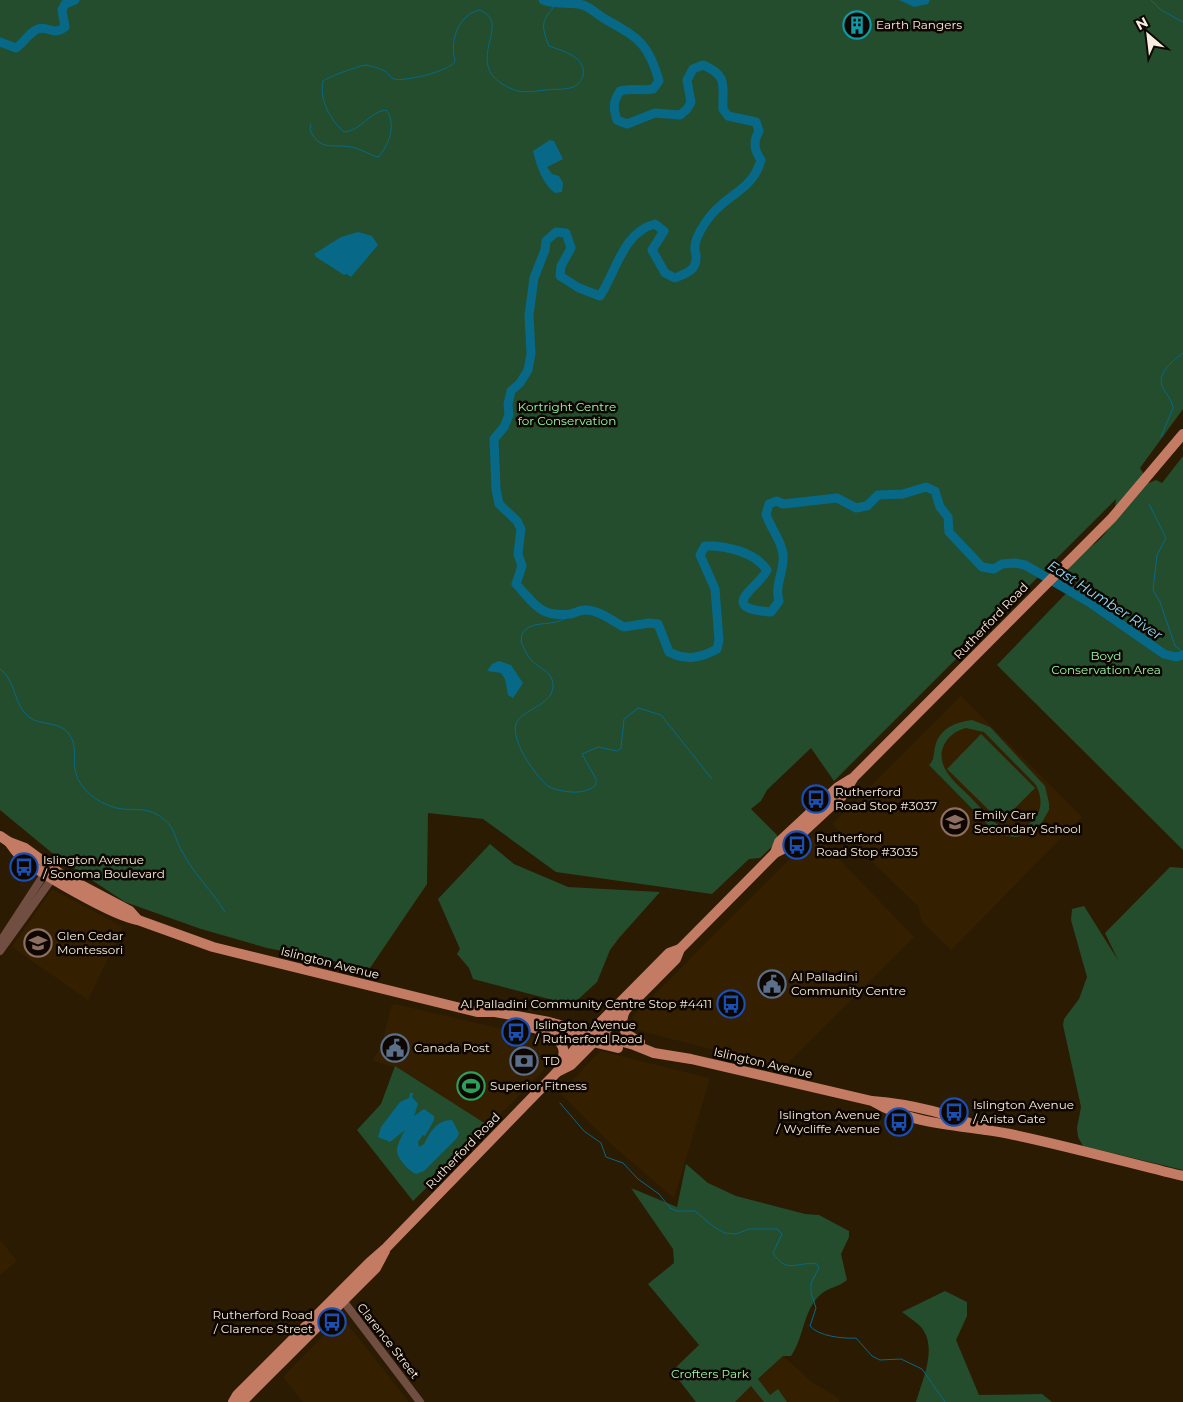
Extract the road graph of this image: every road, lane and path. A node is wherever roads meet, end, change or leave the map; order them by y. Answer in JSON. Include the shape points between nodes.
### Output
{"nodes":[{"id":1,"x":1183,"y":434,"type":"edge"},
{"id":2,"x":0,"y":836,"type":"edge"},
{"id":3,"x":51,"y":872,"type":"junction"},
{"id":4,"x":0,"y":942,"type":"edge"},
{"id":5,"x":680,"y":949,"type":"junction"},
{"id":6,"x":0,"y":951,"type":"edge"},
{"id":7,"x":626,"y":1009,"type":"junction"},
{"id":8,"x":518,"y":1018,"type":"junction"},
{"id":9,"x":529,"y":1027,"type":"junction"},
{"id":10,"x":592,"y":1037,"type":"junction"},
{"id":11,"x":651,"y":1052,"type":"junction"},
{"id":12,"x":554,"y":1075,"type":"junction"},
{"id":13,"x":1183,"y":1176,"type":"edge"},
{"id":14,"x":340,"y":1298,"type":"junction"},
{"id":15,"x":233,"y":1402,"type":"edge"},
{"id":16,"x":242,"y":1402,"type":"edge"},
{"id":17,"x":420,"y":1402,"type":"edge"}],
"edges":[{"from":1,"to":5,"type":"main road","name":"Rutherford Road","via":[[1112,518],[854,777],[843,795],[787,847],[775,853]]},
{"from":2,"to":3,"type":"main road","name":"Islington Avenue","via":[[19,856]]},
{"from":3,"to":4,"type":"street"},
{"from":3,"to":6,"type":"street"},
{"from":3,"to":8,"type":"main road","name":"Islington Avenue","via":[[98,904],[128,918],[213,947],[477,1012],[495,1012]]},
{"from":5,"to":7,"type":"main road","name":"Rutherford Road","via":[[676,959]]},
{"from":5,"to":10,"type":"main road","name":"Rutherford Road","via":[[669,953]]},
{"from":7,"to":10,"type":"main road","name":"Rutherford Road"},
{"from":7,"to":11,"type":"main road","via":[[621,1020],[624,1030]]},
{"from":8,"to":9,"type":"main road","name":"Islington Avenue"},
{"from":8,"to":10,"type":"main road","name":"Islington Avenue","via":[[549,1022]]},
{"from":9,"to":10,"type":"main road","name":"Islington Avenue"},
{"from":9,"to":12,"type":"main road","via":[[554,1037],[563,1047],[562,1059]]},
{"from":10,"to":11,"type":"main road","name":"Islington Avenue","via":[[634,1045]]},
{"from":10,"to":12,"type":"main road","name":"Rutherford Road","via":[[565,1059]]},
{"from":11,"to":13,"type":"main road","name":"Islington Avenue","via":[[872,1101],[891,1102],[963,1120],[986,1130]]},
{"from":12,"to":14,"type":"main road","name":"Rutherford Road","via":[[386,1248],[376,1268]]},
{"from":14,"to":15,"type":"main road","name":"Rutherford Road"},
{"from":14,"to":16,"type":"main road","name":"Rutherford Road"},
{"from":14,"to":17,"type":"street","name":"Clarence Street"}]}
